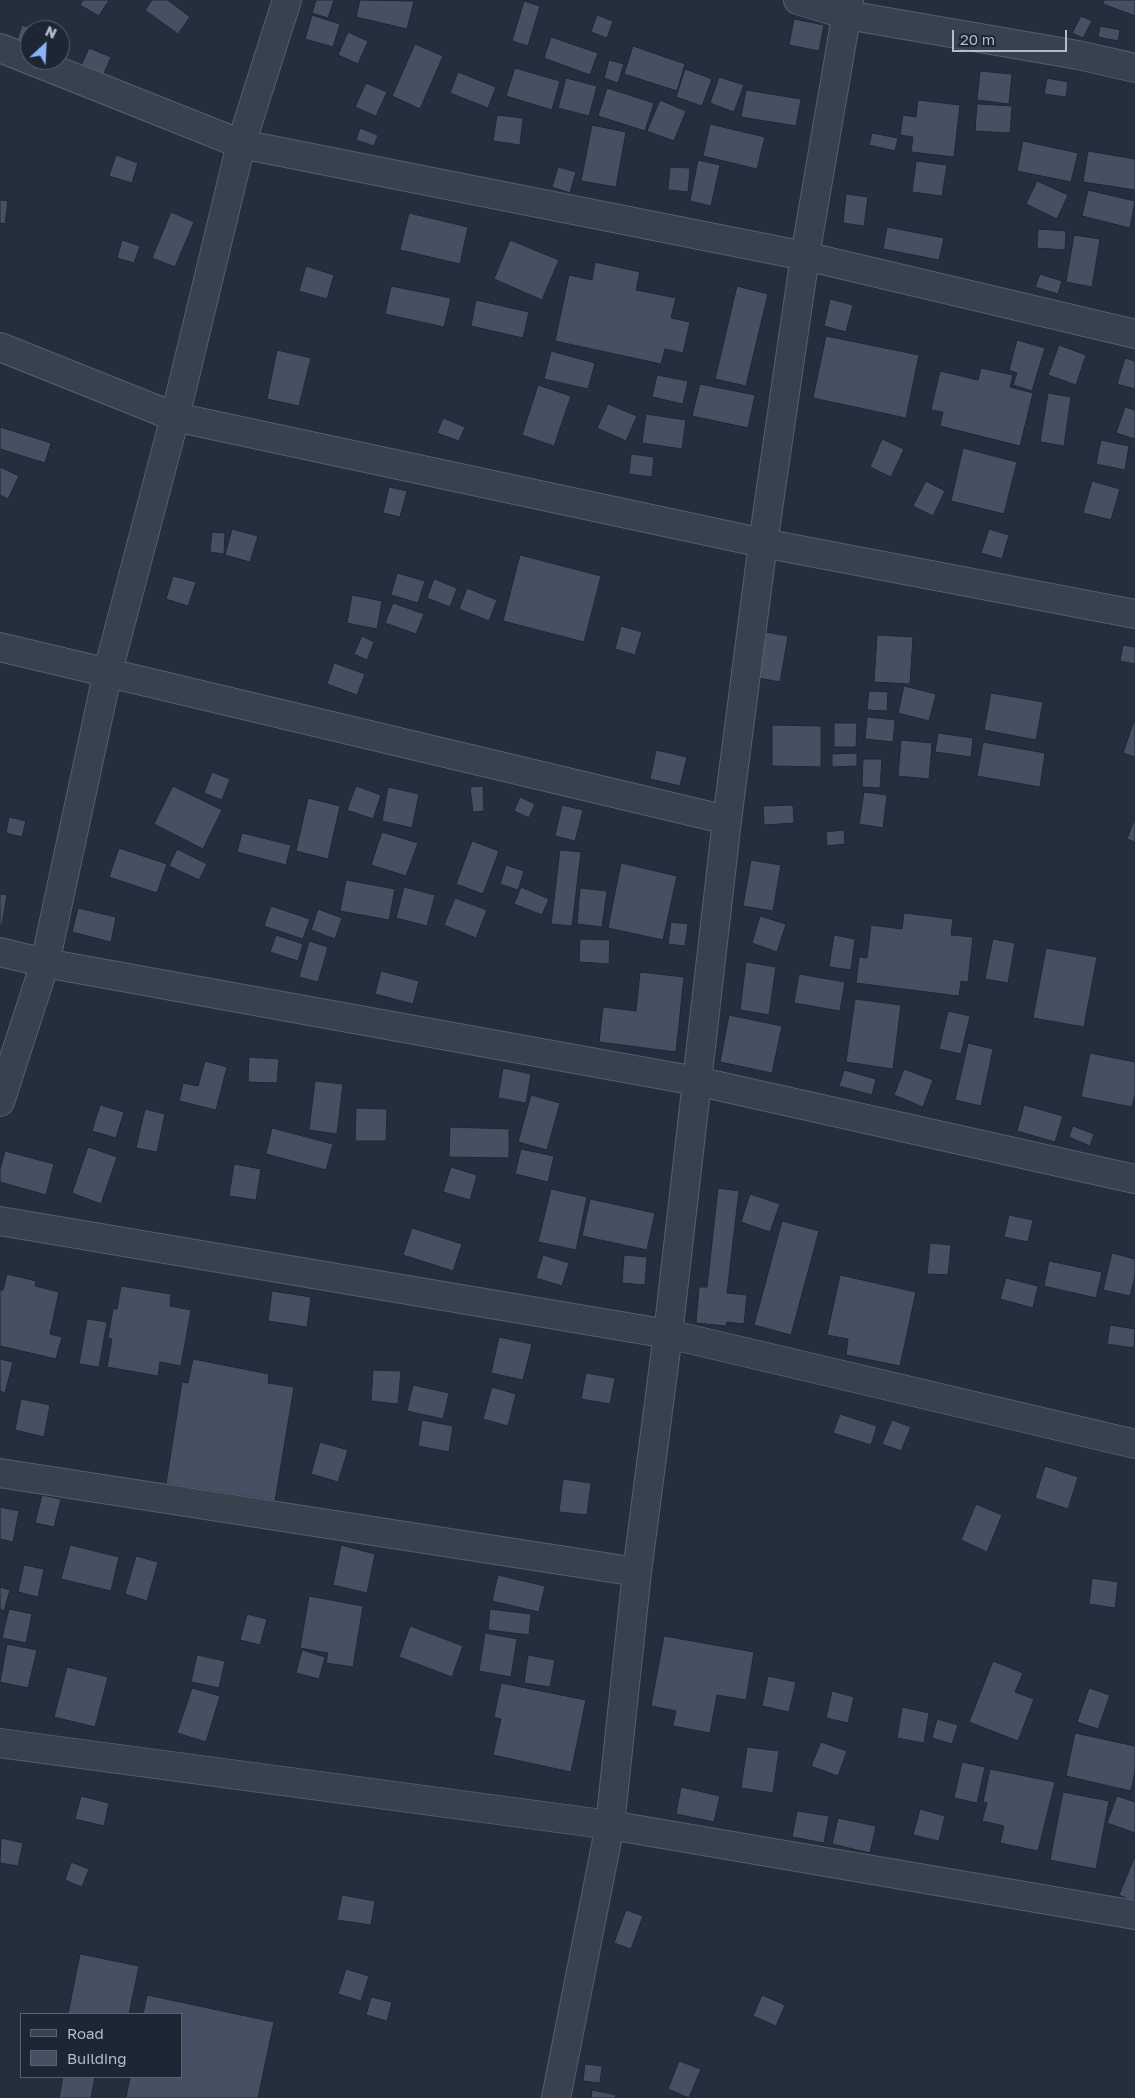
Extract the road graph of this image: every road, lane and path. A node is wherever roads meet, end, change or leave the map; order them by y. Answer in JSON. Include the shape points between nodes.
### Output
{"nodes":[{"id":1,"x":287,"y":0,"type":"edge"},
{"id":2,"x":798,"y":0,"type":"edge"},
{"id":3,"x":848,"y":7,"type":"edge"},
{"id":4,"x":0,"y":48,"type":"edge"},
{"id":5,"x":1135,"y":68,"type":"edge"},
{"id":6,"x":240,"y":144,"type":"junction"},
{"id":7,"x":805,"y":256,"type":"junction"},
{"id":8,"x":1135,"y":334,"type":"edge"},
{"id":9,"x":0,"y":347,"type":"edge"},
{"id":10,"x":175,"y":417,"type":"junction"},
{"id":11,"x":762,"y":543,"type":"junction"},
{"id":12,"x":1135,"y":614,"type":"edge"},
{"id":13,"x":0,"y":647,"type":"edge"},
{"id":14,"x":108,"y":671,"type":"junction"},
{"id":15,"x":727,"y":820,"type":"junction"},
{"id":16,"x":0,"y":952,"type":"edge"},
{"id":17,"x":45,"y":962,"type":"junction"},
{"id":18,"x":696,"y":1081,"type":"junction"},
{"id":19,"x":0,"y":1102,"type":"edge"},
{"id":20,"x":1135,"y":1179,"type":"edge"},
{"id":21,"x":0,"y":1220,"type":"edge"},
{"id":22,"x":668,"y":1334,"type":"junction"},
{"id":23,"x":1135,"y":1444,"type":"edge"},
{"id":24,"x":0,"y":1472,"type":"edge"},
{"id":25,"x":637,"y":1572,"type":"junction"},
{"id":26,"x":0,"y":1743,"type":"edge"},
{"id":27,"x":610,"y":1825,"type":"junction"},
{"id":28,"x":1135,"y":1915,"type":"edge"},
{"id":29,"x":556,"y":2098,"type":"edge"}],
"edges":[{"from":1,"to":6,"type":"street"},
{"from":2,"to":3,"type":"street"},
{"from":3,"to":5,"type":"street"},
{"from":3,"to":7,"type":"street"},
{"from":4,"to":6,"type":"street"},
{"from":6,"to":7,"type":"street"},
{"from":6,"to":10,"type":"street"},
{"from":7,"to":8,"type":"street"},
{"from":7,"to":11,"type":"street"},
{"from":9,"to":10,"type":"street"},
{"from":10,"to":11,"type":"street"},
{"from":10,"to":14,"type":"street"},
{"from":11,"to":12,"type":"street"},
{"from":11,"to":15,"type":"street"},
{"from":13,"to":14,"type":"street"},
{"from":14,"to":15,"type":"street"},
{"from":14,"to":17,"type":"street"},
{"from":15,"to":18,"type":"street"},
{"from":16,"to":17,"type":"street"},
{"from":17,"to":18,"type":"street"},
{"from":17,"to":19,"type":"street"},
{"from":18,"to":20,"type":"street"},
{"from":18,"to":22,"type":"street"},
{"from":21,"to":22,"type":"street"},
{"from":22,"to":23,"type":"street"},
{"from":22,"to":25,"type":"street"},
{"from":24,"to":25,"type":"street"},
{"from":25,"to":27,"type":"street"},
{"from":26,"to":27,"type":"street"},
{"from":27,"to":28,"type":"street"},
{"from":27,"to":29,"type":"street"}]}
